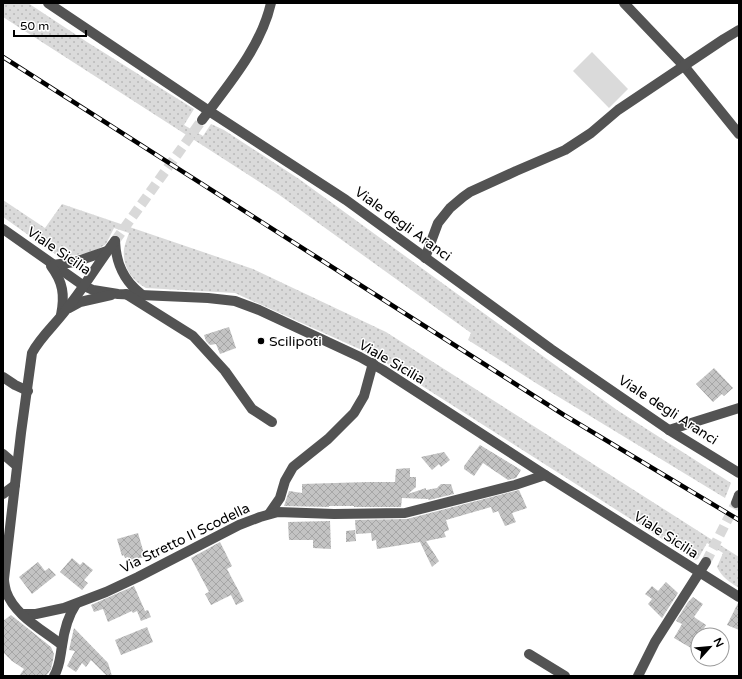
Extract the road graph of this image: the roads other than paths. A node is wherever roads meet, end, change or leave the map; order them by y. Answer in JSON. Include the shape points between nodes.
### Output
{"nodes":[{"id":1,"x":48,"y":3,"type":"edge"},
{"id":2,"x":271,"y":3,"type":"edge"},
{"id":3,"x":624,"y":3,"type":"edge"},
{"id":4,"x":739,"y":30,"type":"edge"},
{"id":5,"x":684,"y":66,"type":"junction"},
{"id":6,"x":209,"y":111,"type":"junction"},
{"id":7,"x":202,"y":120,"type":"tunnel mouth"},
{"id":8,"x":739,"y":134,"type":"edge"},
{"id":9,"x":3,"y":229,"type":"edge"},
{"id":10,"x":107,"y":251,"type":"junction"},
{"id":11,"x":425,"y":258,"type":"junction"},
{"id":12,"x":50,"y":263,"type":"junction"},
{"id":13,"x":84,"y":286,"type":"junction"},
{"id":14,"x":122,"y":294,"type":"junction"},
{"id":15,"x":141,"y":294,"type":"junction"},
{"id":16,"x":64,"y":312,"type":"junction"},
{"id":17,"x":373,"y":363,"type":"junction"},
{"id":18,"x":3,"y":377,"type":"edge"},
{"id":19,"x":28,"y":391,"type":"junction"},
{"id":20,"x":739,"y":408,"type":"edge"},
{"id":21,"x":272,"y":422,"type":"dead end"},
{"id":22,"x":669,"y":430,"type":"junction"},
{"id":23,"x":3,"y":454,"type":"edge"},
{"id":24,"x":17,"y":466,"type":"junction"},
{"id":25,"x":739,"y":472,"type":"edge"},
{"id":26,"x":545,"y":475,"type":"junction"},
{"id":27,"x":16,"y":485,"type":"junction"},
{"id":28,"x":3,"y":494,"type":"edge"},
{"id":29,"x":269,"y":514,"type":"junction"},
{"id":30,"x":5,"y":536,"type":"edge"},
{"id":31,"x":706,"y":562,"type":"tunnel mouth"},
{"id":32,"x":700,"y":573,"type":"junction"},
{"id":33,"x":739,"y":597,"type":"edge"},
{"id":34,"x":76,"y":604,"type":"junction"},
{"id":35,"x":7,"y":605,"type":"edge"},
{"id":36,"x":22,"y":614,"type":"junction"},
{"id":37,"x":62,"y":645,"type":"junction"},
{"id":38,"x":529,"y":654,"type":"dead end"},
{"id":39,"x":54,"y":676,"type":"edge"},
{"id":40,"x":565,"y":676,"type":"edge"},
{"id":41,"x":638,"y":676,"type":"edge"}],
"edges":[{"from":1,"to":6,"type":"street","name":"Viale degli Aranci"},
{"from":2,"to":6,"type":"street","via":[[249,55]]},
{"from":3,"to":5,"type":"street"},
{"from":4,"to":5,"type":"street"},
{"from":5,"to":8,"type":"street"},
{"from":5,"to":11,"type":"street","via":[[618,110],[565,150],[463,197],[438,223]]},
{"from":6,"to":7,"type":"street"},
{"from":6,"to":11,"type":"street","name":"Viale degli Aranci","via":[[346,200]]},
{"from":9,"to":12,"type":"street","name":"Viale Sicilia"},
{"from":10,"to":12,"type":"street","via":[[75,262]]},
{"from":10,"to":13,"type":"street"},
{"from":10,"to":15,"type":"street","via":[[115,241],[121,271],[133,288]]},
{"from":11,"to":22,"type":"street","name":"Viale degli Aranci"},
{"from":12,"to":13,"type":"street","name":"Viale Sicilia"},
{"from":12,"to":16,"type":"street","via":[[63,290]]},
{"from":13,"to":14,"type":"street","name":"Viale Sicilia","via":[[93,290]]},
{"from":13,"to":16,"type":"street"},
{"from":14,"to":15,"type":"street","name":"Viale Sicilia"},
{"from":14,"to":16,"type":"street","via":[[80,302]]},
{"from":14,"to":21,"type":"street","via":[[193,336],[225,371],[252,409]]},
{"from":15,"to":17,"type":"street","name":"Viale Sicilia","via":[[223,299],[245,304]]},
{"from":16,"to":19,"type":"street","via":[[32,353]]},
{"from":17,"to":26,"type":"street","name":"Viale Sicilia"},
{"from":17,"to":29,"type":"street","via":[[364,396],[354,413],[328,439],[293,467],[278,502]]},
{"from":18,"to":19,"type":"street"},
{"from":19,"to":24,"type":"street"},
{"from":20,"to":22,"type":"street"},
{"from":22,"to":25,"type":"street","name":"Viale degli Aranci"},
{"from":23,"to":24,"type":"street"},
{"from":24,"to":27,"type":"street"},
{"from":26,"to":29,"type":"street","name":"Via Stretto II Scodella","via":[[405,513]]},
{"from":26,"to":32,"type":"street","name":"Viale Sicilia"},
{"from":27,"to":28,"type":"street"},
{"from":27,"to":30,"type":"street"},
{"from":29,"to":34,"type":"street","name":"Via Stretto II Scodella"},
{"from":30,"to":35,"type":"street","via":[[4,578]]},
{"from":31,"to":32,"type":"street"},
{"from":32,"to":33,"type":"street","name":"Viale Sicilia"},
{"from":32,"to":41,"type":"street","via":[[655,642]]},
{"from":34,"to":36,"type":"street","name":"Via Stretto II Scodella","via":[[36,614]]},
{"from":34,"to":37,"type":"street","via":[[70,613]]},
{"from":35,"to":36,"type":"street"},
{"from":36,"to":37,"type":"street"},
{"from":37,"to":39,"type":"street","via":[[60,664]]},
{"from":38,"to":40,"type":"street"}]}
